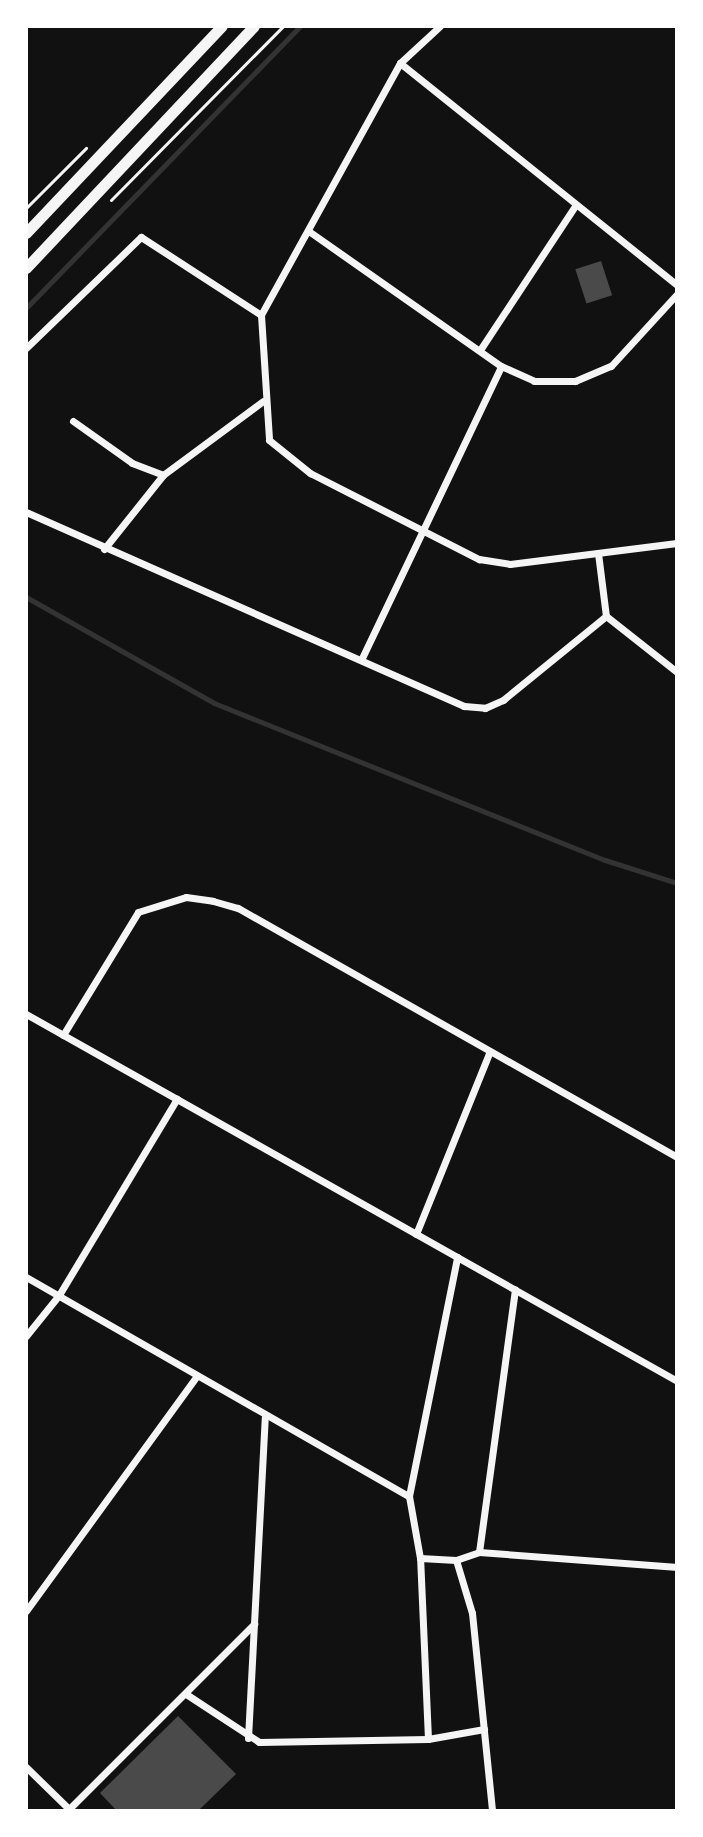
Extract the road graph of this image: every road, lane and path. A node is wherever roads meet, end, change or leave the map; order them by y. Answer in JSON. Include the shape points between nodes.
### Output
{"nodes":[{"id":1,"x":222,"y":26,"type":"edge"},
{"id":2,"x":254,"y":26,"type":"edge"},
{"id":3,"x":283,"y":26,"type":"edge"},
{"id":4,"x":440,"y":26,"type":"edge"},
{"id":5,"x":400,"y":63,"type":"junction"},
{"id":6,"x":575,"y":206,"type":"junction"},
{"id":7,"x":100,"y":210,"type":"dead end"},
{"id":8,"x":310,"y":232,"type":"junction"},
{"id":9,"x":26,"y":233,"type":"edge"},
{"id":10,"x":26,"y":268,"type":"edge"},
{"id":11,"x":677,"y":285,"type":"edge"},
{"id":12,"x":677,"y":294,"type":"edge"},
{"id":13,"x":261,"y":315,"type":"junction"},
{"id":14,"x":26,"y":348,"type":"edge"},
{"id":15,"x":480,"y":350,"type":"junction"},
{"id":16,"x":501,"y":366,"type":"junction"},
{"id":17,"x":263,"y":401,"type":"junction"},
{"id":18,"x":73,"y":421,"type":"dead end"},
{"id":19,"x":163,"y":475,"type":"junction"},
{"id":20,"x":26,"y":512,"type":"edge"},
{"id":21,"x":421,"y":531,"type":"junction"},
{"id":22,"x":677,"y":543,"type":"edge"},
{"id":23,"x":104,"y":549,"type":"junction"},
{"id":24,"x":598,"y":553,"type":"junction"},
{"id":25,"x":606,"y":616,"type":"junction"},
{"id":26,"x":362,"y":658,"type":"junction"},
{"id":27,"x":677,"y":672,"type":"edge"},
{"id":28,"x":26,"y":1014,"type":"edge"},
{"id":29,"x":63,"y":1035,"type":"junction"},
{"id":30,"x":490,"y":1051,"type":"junction"},
{"id":31,"x":177,"y":1099,"type":"junction"},
{"id":32,"x":677,"y":1157,"type":"edge"},
{"id":33,"x":416,"y":1234,"type":"junction"},
{"id":34,"x":457,"y":1257,"type":"junction"},
{"id":35,"x":26,"y":1277,"type":"edge"},
{"id":36,"x":515,"y":1289,"type":"junction"},
{"id":37,"x":59,"y":1295,"type":"junction"},
{"id":38,"x":26,"y":1336,"type":"edge"},
{"id":39,"x":196,"y":1377,"type":"junction"},
{"id":40,"x":677,"y":1381,"type":"edge"},
{"id":41,"x":265,"y":1417,"type":"junction"},
{"id":42,"x":409,"y":1496,"type":"junction"},
{"id":43,"x":479,"y":1552,"type":"junction"},
{"id":44,"x":420,"y":1558,"type":"junction"},
{"id":45,"x":456,"y":1560,"type":"junction"},
{"id":46,"x":677,"y":1567,"type":"edge"},
{"id":47,"x":26,"y":1611,"type":"edge"},
{"id":48,"x":254,"y":1624,"type":"junction"},
{"id":49,"x":186,"y":1694,"type":"junction"},
{"id":50,"x":484,"y":1729,"type":"junction"},
{"id":51,"x":248,"y":1738,"type":"junction"},
{"id":52,"x":428,"y":1739,"type":"junction"},
{"id":53,"x":26,"y":1767,"type":"edge"},
{"id":54,"x":70,"y":1810,"type":"edge"},
{"id":55,"x":492,"y":1811,"type":"edge"}],
"edges":[{"from":1,"to":9,"type":"main road"},
{"from":2,"to":10,"type":"main road"},
{"from":3,"to":7,"type":"path"},
{"from":4,"to":5,"type":"street"},
{"from":5,"to":6,"type":"street"},
{"from":5,"to":8,"type":"street"},
{"from":6,"to":11,"type":"street"},
{"from":6,"to":15,"type":"street"},
{"from":8,"to":13,"type":"street"},
{"from":8,"to":15,"type":"street"},
{"from":12,"to":16,"type":"street","via":[[611,366],[575,381],[534,381]]},
{"from":13,"to":14,"type":"street","via":[[141,237]]},
{"from":13,"to":17,"type":"street"},
{"from":15,"to":16,"type":"street"},
{"from":16,"to":21,"type":"street"},
{"from":17,"to":19,"type":"street"},
{"from":17,"to":21,"type":"street","via":[[269,440],[310,473]]},
{"from":18,"to":19,"type":"street","via":[[132,463]]},
{"from":19,"to":23,"type":"street"},
{"from":20,"to":23,"type":"street"},
{"from":21,"to":24,"type":"street","via":[[479,559],[510,564]]},
{"from":21,"to":26,"type":"street"},
{"from":22,"to":24,"type":"street"},
{"from":23,"to":26,"type":"street"},
{"from":24,"to":25,"type":"street"},
{"from":25,"to":26,"type":"street","via":[[485,708],[464,706]]},
{"from":25,"to":27,"type":"street"},
{"from":28,"to":29,"type":"street"},
{"from":29,"to":30,"type":"street","via":[[138,912],[186,897],[238,908]]},
{"from":29,"to":31,"type":"street"},
{"from":30,"to":32,"type":"street"},
{"from":30,"to":33,"type":"street"},
{"from":31,"to":33,"type":"street"},
{"from":31,"to":37,"type":"street"},
{"from":33,"to":34,"type":"street"},
{"from":34,"to":36,"type":"street"},
{"from":34,"to":42,"type":"street"},
{"from":35,"to":37,"type":"street"},
{"from":36,"to":40,"type":"street"},
{"from":36,"to":43,"type":"street"},
{"from":37,"to":38,"type":"street"},
{"from":37,"to":39,"type":"street"},
{"from":39,"to":41,"type":"street"},
{"from":39,"to":47,"type":"street"},
{"from":41,"to":42,"type":"street"},
{"from":41,"to":48,"type":"street"},
{"from":42,"to":44,"type":"street"},
{"from":43,"to":45,"type":"street"},
{"from":43,"to":46,"type":"street"},
{"from":44,"to":45,"type":"street"},
{"from":44,"to":52,"type":"street"},
{"from":45,"to":50,"type":"street","via":[[472,1613]]},
{"from":48,"to":49,"type":"street"},
{"from":48,"to":51,"type":"street"},
{"from":49,"to":51,"type":"street"},
{"from":49,"to":54,"type":"street"},
{"from":50,"to":52,"type":"street"},
{"from":50,"to":55,"type":"street"},
{"from":51,"to":52,"type":"street","via":[[287,1743]]},
{"from":53,"to":54,"type":"street"}]}
